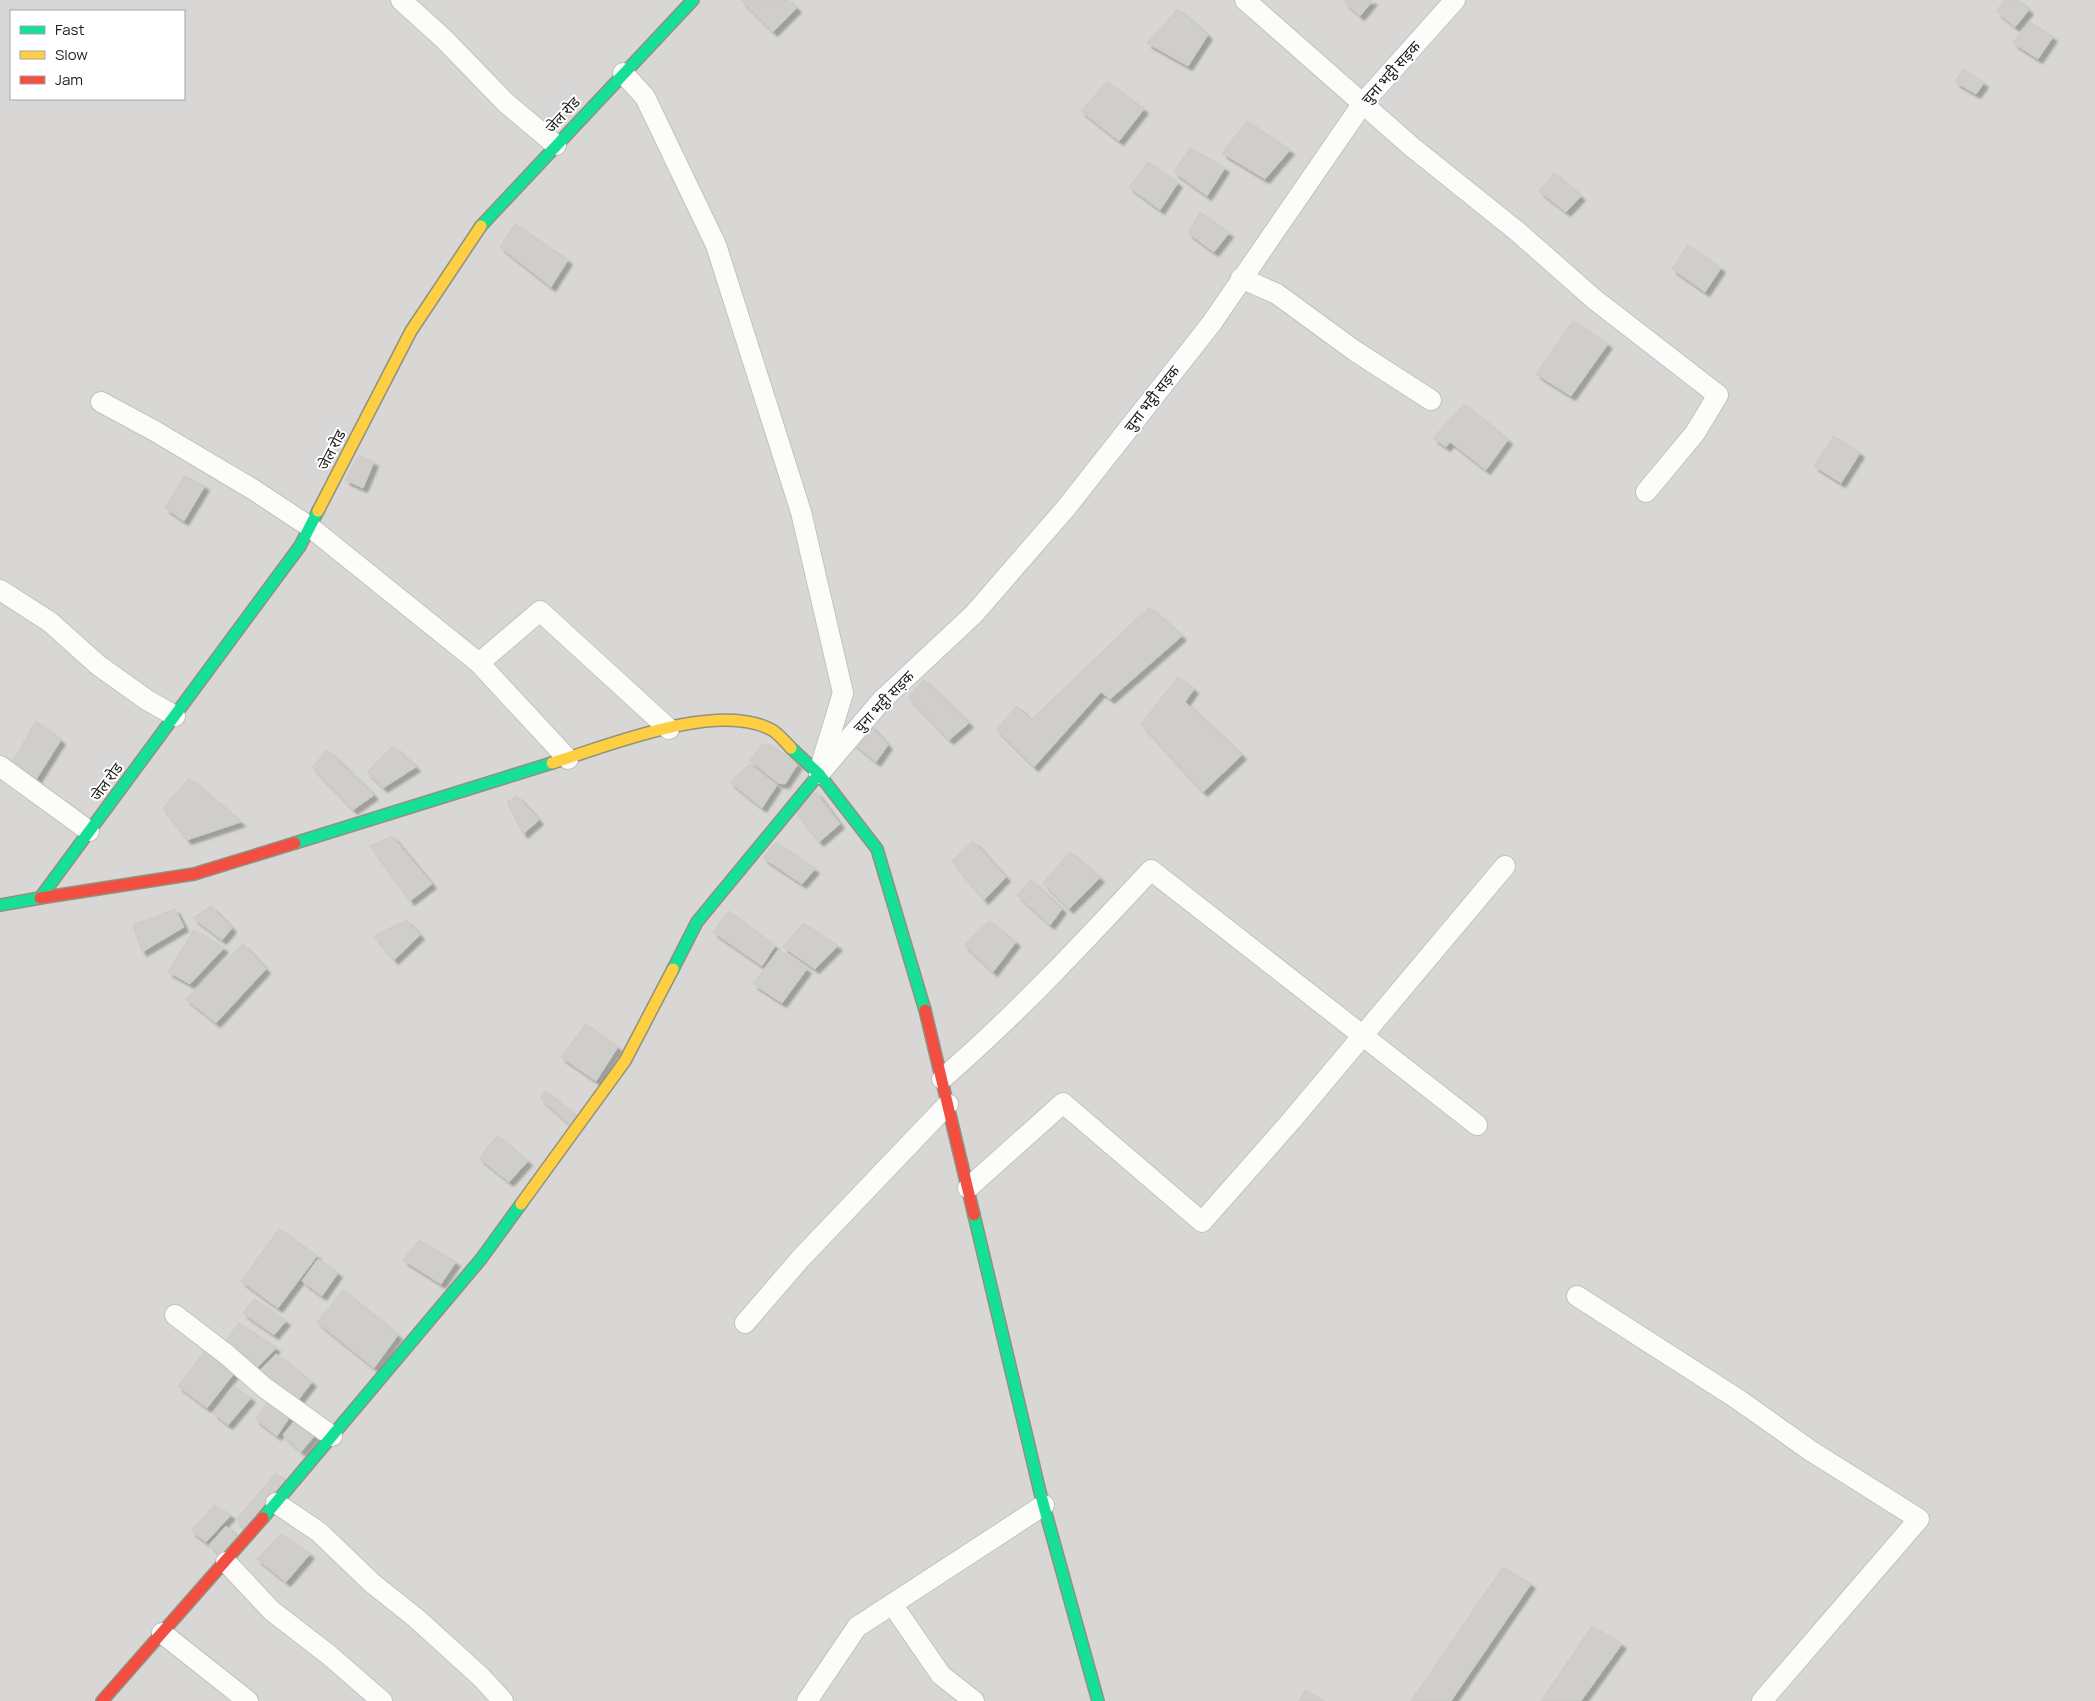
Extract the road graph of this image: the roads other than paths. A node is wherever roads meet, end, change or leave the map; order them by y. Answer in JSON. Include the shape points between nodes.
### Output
{"nodes":[{"id":1,"x":401,"y":0,"type":"edge"},
{"id":2,"x":693,"y":0,"type":"edge"},
{"id":3,"x":1245,"y":0,"type":"edge"},
{"id":4,"x":1455,"y":0,"type":"edge"},
{"id":5,"x":623,"y":73,"type":"junction"},
{"id":6,"x":1363,"y":102,"type":"junction"},
{"id":7,"x":556,"y":145,"type":"junction"},
{"id":8,"x":1242,"y":278,"type":"junction"},
{"id":9,"x":1431,"y":400,"type":"dead end"},
{"id":10,"x":101,"y":402,"type":"dead end"},
{"id":11,"x":1646,"y":492,"type":"dead end"},
{"id":12,"x":310,"y":527,"type":"junction"},
{"id":13,"x":0,"y":590,"type":"edge"},
{"id":14,"x":479,"y":663,"type":"junction"},
{"id":15,"x":175,"y":716,"type":"junction"},
{"id":16,"x":669,"y":729,"type":"junction"},
{"id":17,"x":568,"y":759,"type":"junction"},
{"id":18,"x":0,"y":766,"type":"edge"},
{"id":19,"x":819,"y":774,"type":"junction"},
{"id":20,"x":89,"y":831,"type":"junction"},
{"id":21,"x":1505,"y":866,"type":"dead end"},
{"id":22,"x":40,"y":898,"type":"junction"},
{"id":23,"x":0,"y":905,"type":"edge"},
{"id":24,"x":1362,"y":1036,"type":"junction"},
{"id":25,"x":942,"y":1079,"type":"junction"},
{"id":26,"x":948,"y":1104,"type":"junction"},
{"id":27,"x":1477,"y":1125,"type":"dead end"},
{"id":28,"x":968,"y":1188,"type":"junction"},
{"id":29,"x":1577,"y":1296,"type":"dead end"},
{"id":30,"x":175,"y":1315,"type":"dead end"},
{"id":31,"x":745,"y":1323,"type":"dead end"},
{"id":32,"x":332,"y":1436,"type":"junction"},
{"id":33,"x":276,"y":1503,"type":"junction"},
{"id":34,"x":1044,"y":1505,"type":"junction"},
{"id":35,"x":226,"y":1562,"type":"junction"},
{"id":36,"x":892,"y":1604,"type":"junction"},
{"id":37,"x":162,"y":1633,"type":"junction"},
{"id":38,"x":1094,"y":1699,"type":"edge"},
{"id":39,"x":102,"y":1701,"type":"edge"},
{"id":40,"x":248,"y":1701,"type":"edge"},
{"id":41,"x":382,"y":1701,"type":"edge"},
{"id":42,"x":503,"y":1701,"type":"edge"},
{"id":43,"x":808,"y":1701,"type":"edge"},
{"id":44,"x":974,"y":1701,"type":"edge"},
{"id":45,"x":1762,"y":1701,"type":"edge"}],
"edges":[{"from":1,"to":7,"type":"street","via":[[506,103]]},
{"from":2,"to":5,"type":"street","name":"जेल रोड"},
{"from":3,"to":6,"type":"street"},
{"from":4,"to":6,"type":"street","name":"चुना भट्ठी सड़क"},
{"from":5,"to":7,"type":"street","name":"जेल रोड"},
{"from":5,"to":19,"type":"street","via":[[645,97],[716,245],[801,512],[844,693]]},
{"from":6,"to":8,"type":"street","name":"चुना भट्ठी सड़क"},
{"from":6,"to":11,"type":"street","via":[[1594,299],[1718,395],[1696,433]]},
{"from":7,"to":12,"type":"street","name":"जेल रोड","via":[[482,222],[410,331]]},
{"from":8,"to":9,"type":"street","via":[[1277,294],[1355,351]]},
{"from":8,"to":19,"type":"street","name":"चुना भट्ठी सड़क","via":[[1211,324],[1066,508],[974,614],[882,700]]},
{"from":10,"to":12,"type":"street","via":[[238,480]]},
{"from":12,"to":14,"type":"street"},
{"from":12,"to":15,"type":"street","name":"जेल रोड","via":[[300,546]]},
{"from":13,"to":15,"type":"street","via":[[50,622],[98,665]]},
{"from":14,"to":16,"type":"street","via":[[540,611]]},
{"from":14,"to":17,"type":"street"},
{"from":15,"to":20,"type":"street","name":"जेल रोड"},
{"from":16,"to":17,"type":"street"},
{"from":16,"to":19,"type":"street","via":[[699,721],[741,720],[772,730]]},
{"from":17,"to":22,"type":"street","via":[[194,874]]},
{"from":18,"to":20,"type":"street"},
{"from":19,"to":25,"type":"street","via":[[877,849],[921,992]]},
{"from":19,"to":32,"type":"street","via":[[697,922],[625,1061],[481,1259]]},
{"from":20,"to":22,"type":"street","name":"जेल रोड"},
{"from":21,"to":24,"type":"street"},
{"from":22,"to":23,"type":"street"},
{"from":24,"to":25,"type":"street","via":[[1152,870],[1055,972]]},
{"from":24,"to":27,"type":"street"},
{"from":24,"to":28,"type":"street","via":[[1202,1222],[1063,1103]]},
{"from":25,"to":26,"type":"street"},
{"from":26,"to":28,"type":"street"},
{"from":26,"to":31,"type":"street","via":[[801,1258]]},
{"from":28,"to":34,"type":"street"},
{"from":29,"to":45,"type":"street","via":[[1919,1519]]},
{"from":30,"to":32,"type":"street","via":[[265,1388]]},
{"from":32,"to":33,"type":"street"},
{"from":33,"to":35,"type":"street"},
{"from":33,"to":42,"type":"street","via":[[319,1532],[372,1583],[481,1677]]},
{"from":34,"to":36,"type":"street"},
{"from":34,"to":38,"type":"street"},
{"from":35,"to":37,"type":"street"},
{"from":35,"to":41,"type":"street","via":[[272,1611],[330,1655]]},
{"from":36,"to":43,"type":"street","via":[[857,1627]]},
{"from":36,"to":44,"type":"street","via":[[941,1674]]},
{"from":37,"to":39,"type":"street"},
{"from":37,"to":40,"type":"street"}]}
